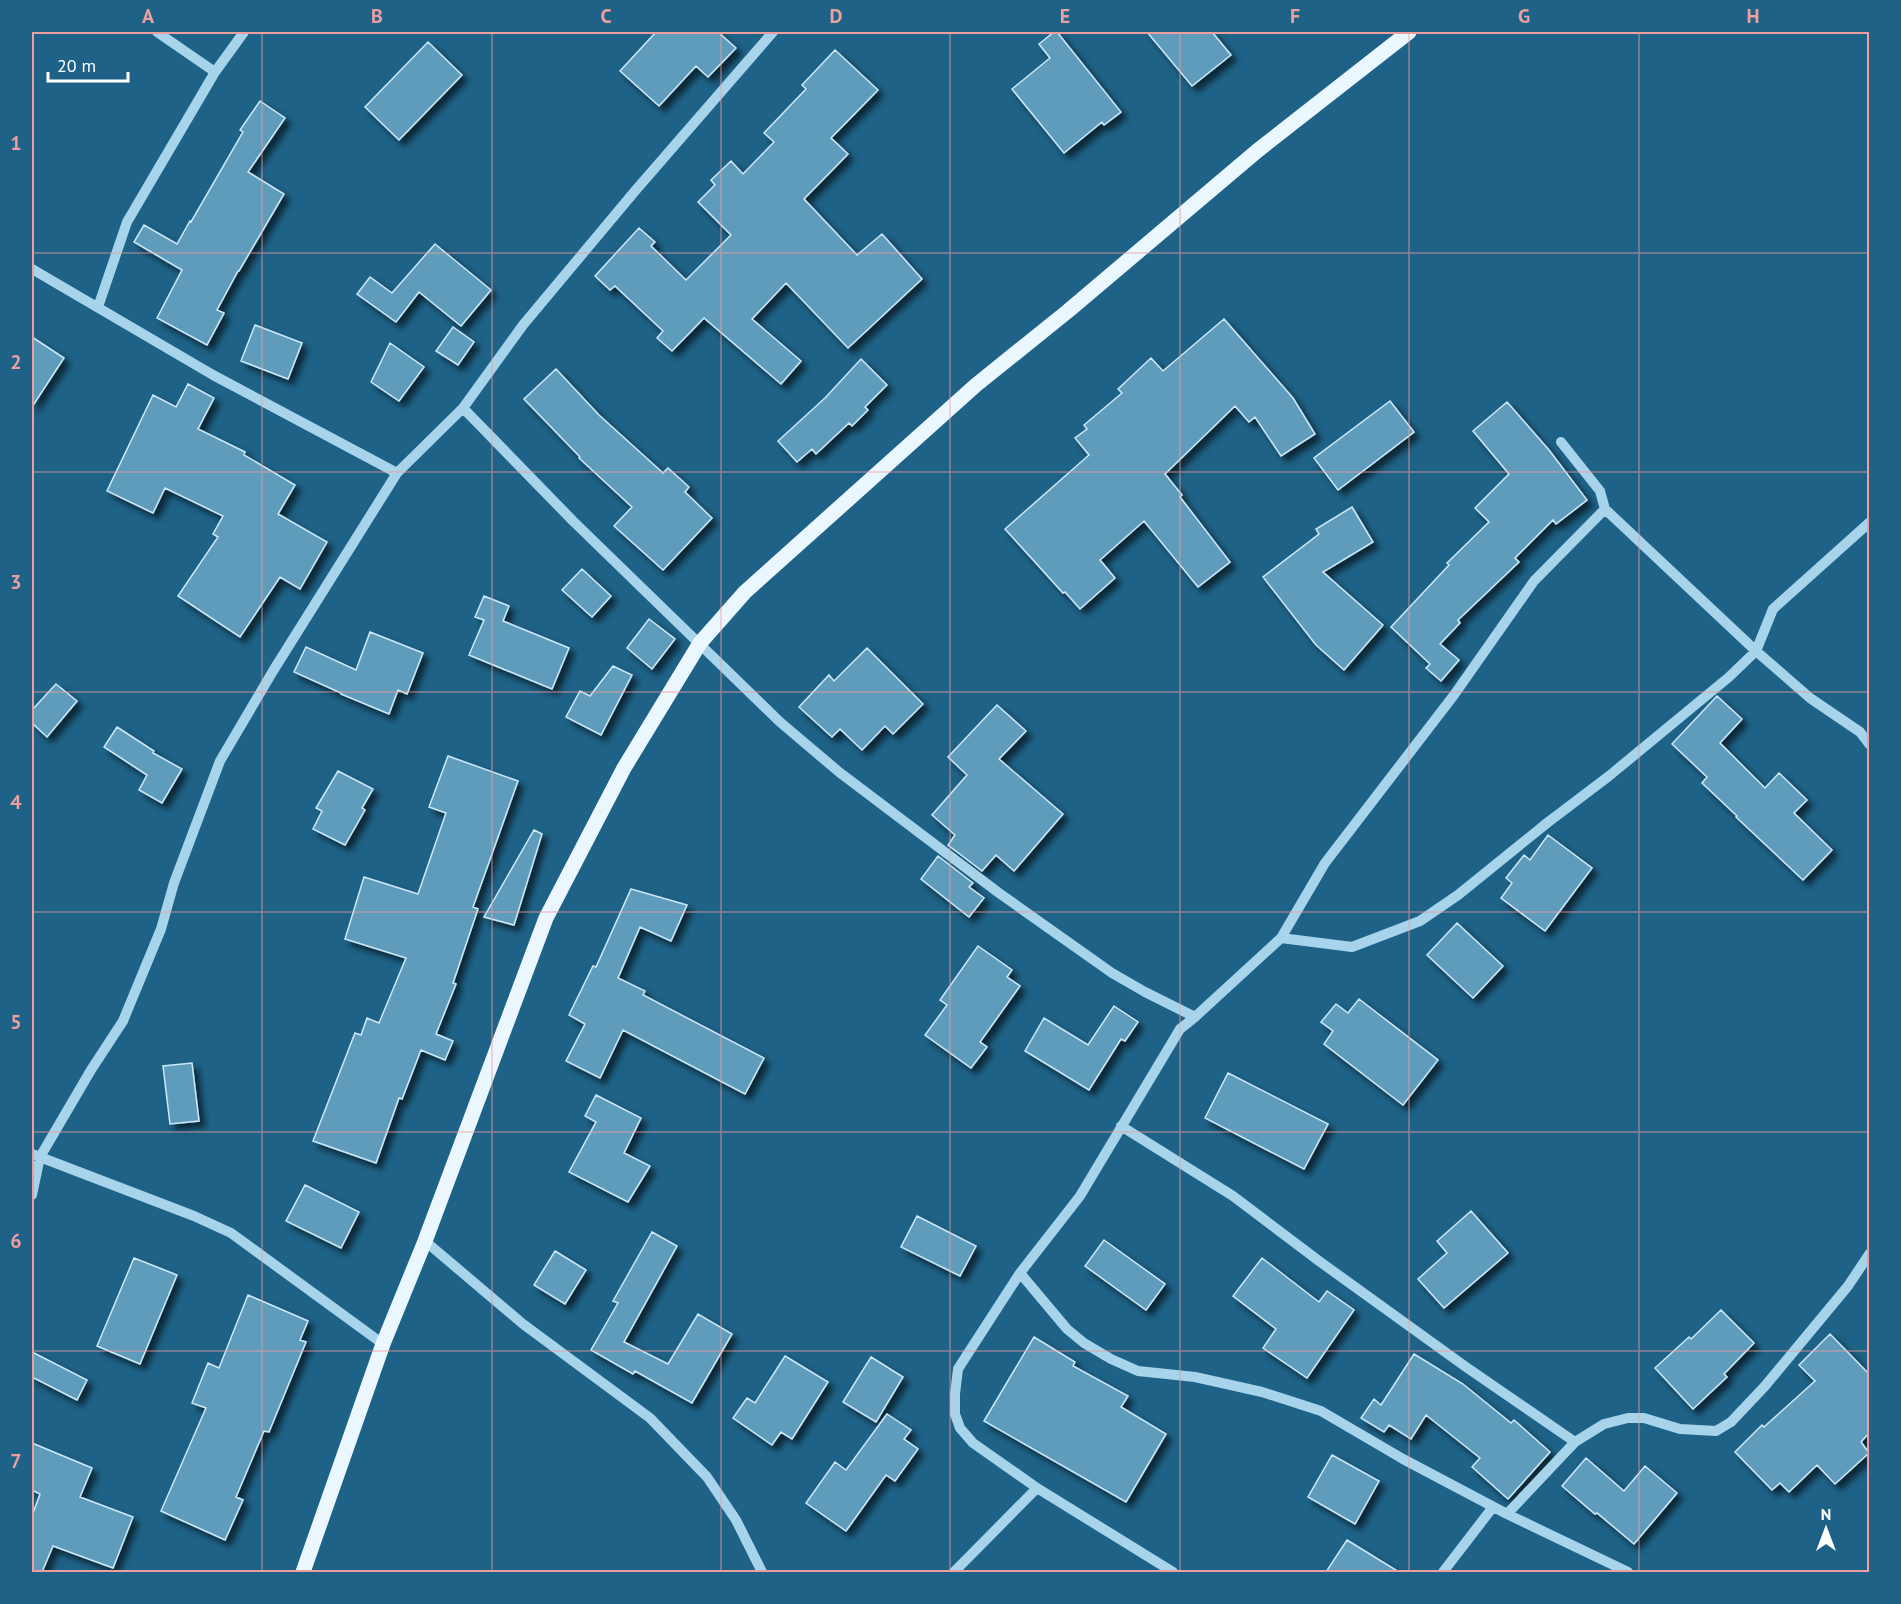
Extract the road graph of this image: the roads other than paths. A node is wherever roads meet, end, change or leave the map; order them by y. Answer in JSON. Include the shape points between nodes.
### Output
{"nodes":[{"id":1,"x":157,"y":32,"type":"edge"},
{"id":2,"x":244,"y":32,"type":"edge"},
{"id":3,"x":773,"y":32,"type":"edge"},
{"id":4,"x":1410,"y":32,"type":"edge"},
{"id":5,"x":215,"y":72,"type":"junction"},
{"id":6,"x":32,"y":269,"type":"edge"},
{"id":7,"x":98,"y":308,"type":"junction"},
{"id":8,"x":463,"y":408,"type":"junction"},
{"id":9,"x":1561,"y":442,"type":"dead end"},
{"id":10,"x":397,"y":474,"type":"junction"},
{"id":11,"x":1605,"y":509,"type":"junction"},
{"id":12,"x":1869,"y":522,"type":"edge"},
{"id":13,"x":700,"y":644,"type":"junction"},
{"id":14,"x":1756,"y":651,"type":"junction"},
{"id":15,"x":1869,"y":745,"type":"edge"},
{"id":16,"x":1281,"y":938,"type":"junction"},
{"id":17,"x":1194,"y":1017,"type":"junction"},
{"id":18,"x":1121,"y":1126,"type":"junction"},
{"id":19,"x":36,"y":1156,"type":"edge"},
{"id":20,"x":32,"y":1195,"type":"edge"},
{"id":21,"x":425,"y":1242,"type":"junction"},
{"id":22,"x":1869,"y":1253,"type":"edge"},
{"id":23,"x":1020,"y":1273,"type":"junction"},
{"id":24,"x":382,"y":1344,"type":"junction"},
{"id":25,"x":1575,"y":1442,"type":"junction"},
{"id":26,"x":1037,"y":1488,"type":"junction"},
{"id":27,"x":1493,"y":1506,"type":"junction"},
{"id":28,"x":1507,"y":1514,"type":"junction"},
{"id":29,"x":303,"y":1572,"type":"edge"},
{"id":30,"x":762,"y":1572,"type":"edge"},
{"id":31,"x":954,"y":1572,"type":"edge"},
{"id":32,"x":1173,"y":1572,"type":"edge"},
{"id":33,"x":1443,"y":1572,"type":"edge"},
{"id":34,"x":1628,"y":1572,"type":"edge"}],
"edges":[{"from":1,"to":5,"type":"street"},
{"from":2,"to":5,"type":"street"},
{"from":3,"to":8,"type":"street","via":[[523,325]]},
{"from":4,"to":13,"type":"main road","via":[[1257,151],[976,385],[745,592]]},
{"from":5,"to":7,"type":"street","via":[[127,222]]},
{"from":6,"to":7,"type":"street"},
{"from":7,"to":10,"type":"street"},
{"from":8,"to":10,"type":"street"},
{"from":8,"to":13,"type":"street"},
{"from":9,"to":11,"type":"street","via":[[1600,491]]},
{"from":10,"to":19,"type":"street","via":[[220,761],[161,929],[123,1021]]},
{"from":11,"to":14,"type":"street"},
{"from":11,"to":16,"type":"street","via":[[1534,581],[1454,695],[1325,863]]},
{"from":12,"to":14,"type":"street","via":[[1773,609]]},
{"from":13,"to":17,"type":"street","via":[[838,772],[1112,973]]},
{"from":13,"to":21,"type":"main road","via":[[624,768],[546,918]]},
{"from":14,"to":15,"type":"street","via":[[1810,698],[1860,732]]},
{"from":14,"to":16,"type":"street","via":[[1617,770],[1420,921],[1352,947]]},
{"from":16,"to":17,"type":"street"},
{"from":17,"to":18,"type":"street","via":[[1180,1029]]},
{"from":18,"to":23,"type":"street","via":[[1080,1196]]},
{"from":18,"to":25,"type":"street","via":[[1233,1196]]},
{"from":19,"to":20,"type":"street"},
{"from":19,"to":24,"type":"street","via":[[231,1233]]},
{"from":21,"to":24,"type":"main road"},
{"from":21,"to":30,"type":"street","via":[[523,1324],[650,1418],[707,1477],[736,1520]]},
{"from":22,"to":25,"type":"street","via":[[1848,1286],[1731,1422],[1716,1431],[1680,1429],[1644,1418],[1628,1418],[1604,1424]]},
{"from":23,"to":26,"type":"street","via":[[958,1369],[955,1405],[960,1428],[973,1443]]},
{"from":23,"to":27,"type":"street","via":[[1067,1329],[1111,1359],[1138,1371],[1195,1377],[1262,1392],[1321,1412]]},
{"from":24,"to":29,"type":"main road"},
{"from":25,"to":28,"type":"street"},
{"from":26,"to":31,"type":"street"},
{"from":26,"to":32,"type":"street"},
{"from":27,"to":28,"type":"street"},
{"from":27,"to":33,"type":"street"},
{"from":28,"to":34,"type":"street"}]}
